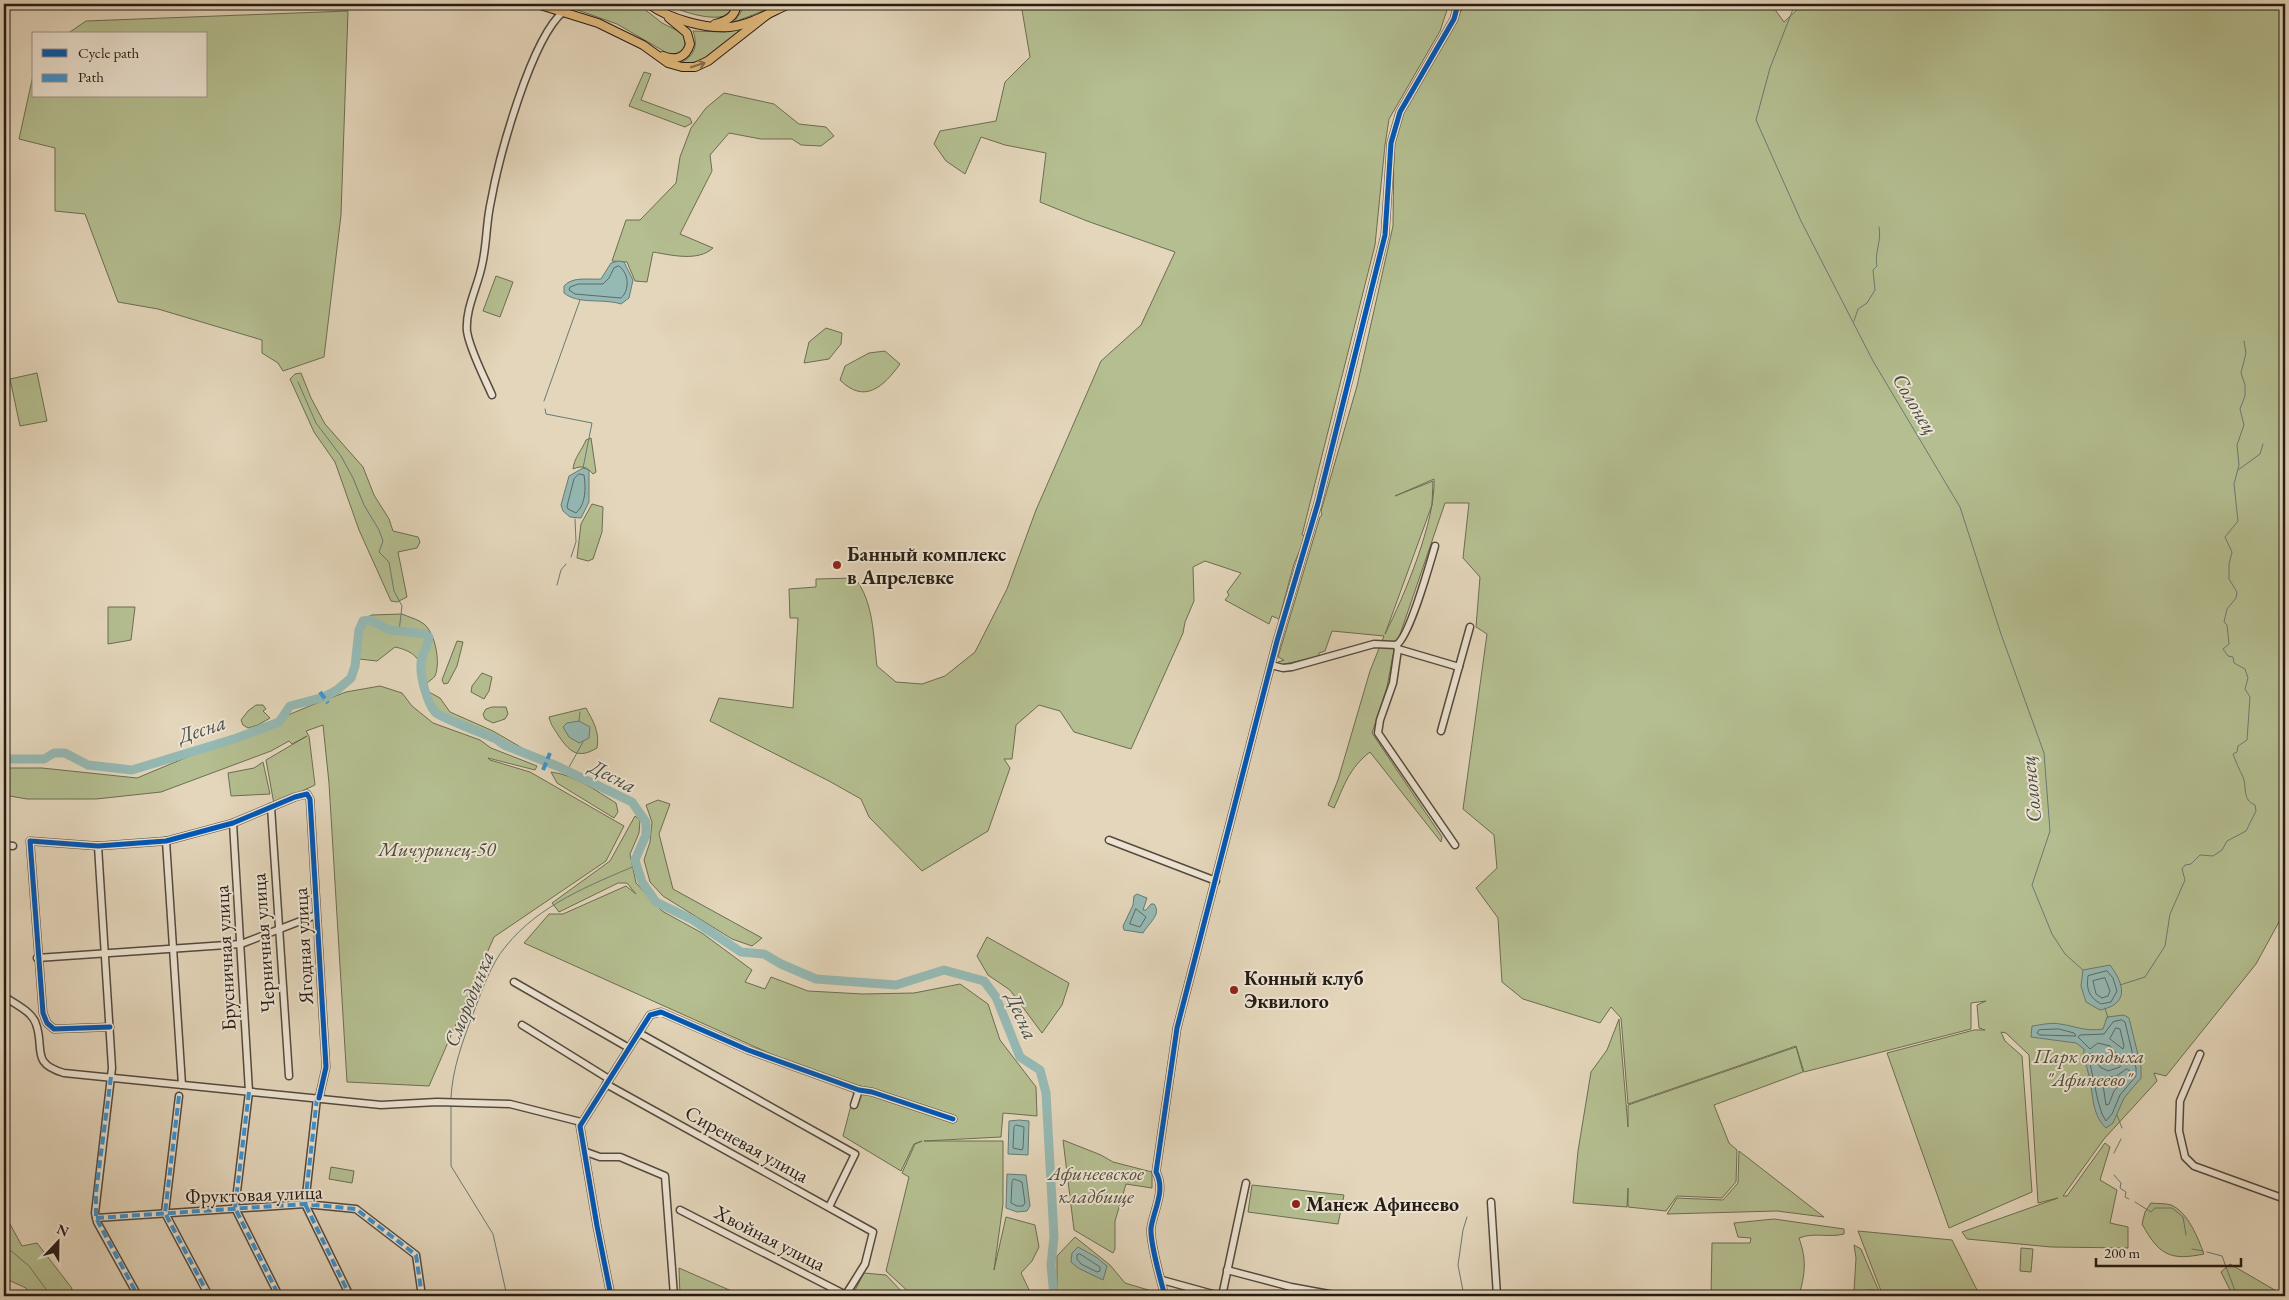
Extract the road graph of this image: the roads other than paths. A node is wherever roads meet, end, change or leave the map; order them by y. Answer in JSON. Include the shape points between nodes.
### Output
{"nodes":[{"id":1,"x":537,"y":4,"type":"edge"},
{"id":2,"x":569,"y":4,"type":"edge"},
{"id":3,"x":649,"y":4,"type":"edge"},
{"id":4,"x":737,"y":4,"type":"edge"},
{"id":5,"x":789,"y":4,"type":"edge"},
{"id":6,"x":1458,"y":4,"type":"edge"},
{"id":7,"x":564,"y":11,"type":"junction"},
{"id":8,"x":768,"y":14,"type":"junction"},
{"id":9,"x":666,"y":15,"type":"junction"},
{"id":10,"x":706,"y":25,"type":"junction"},
{"id":11,"x":654,"y":52,"type":"junction"},
{"id":12,"x":492,"y":396,"type":"dead end"},
{"id":13,"x":1435,"y":546,"type":"dead end"},
{"id":14,"x":1470,"y":627,"type":"dead end"},
{"id":15,"x":1397,"y":647,"type":"junction"},
{"id":16,"x":1272,"y":665,"type":"junction"},
{"id":17,"x":1459,"y":667,"type":"junction"},
{"id":18,"x":1441,"y":731,"type":"dead end"},
{"id":19,"x":271,"y":807,"type":"junction"},
{"id":20,"x":233,"y":823,"type":"junction"},
{"id":21,"x":1109,"y":840,"type":"dead end"},
{"id":22,"x":166,"y":841,"type":"junction"},
{"id":23,"x":4,"y":845,"type":"edge"},
{"id":24,"x":1455,"y":845,"type":"dead end"},
{"id":25,"x":13,"y":846,"type":"dead end"},
{"id":26,"x":98,"y":846,"type":"junction"},
{"id":27,"x":1216,"y":882,"type":"junction"},
{"id":28,"x":316,"y":915,"type":"junction"},
{"id":29,"x":278,"y":930,"type":"junction"},
{"id":30,"x":241,"y":944,"type":"junction"},
{"id":31,"x":173,"y":949,"type":"junction"},
{"id":32,"x":105,"y":953,"type":"junction"},
{"id":33,"x":37,"y":958,"type":"junction"},
{"id":34,"x":514,"y":982,"type":"dead end"},
{"id":35,"x":4,"y":996,"type":"edge"},
{"id":36,"x":522,"y":1025,"type":"dead end"},
{"id":37,"x":110,"y":1027,"type":"junction"},
{"id":38,"x":638,"y":1033,"type":"junction"},
{"id":39,"x":629,"y":1048,"type":"junction"},
{"id":40,"x":2200,"y":1054,"type":"dead end"},
{"id":41,"x":288,"y":1076,"type":"dead end"},
{"id":42,"x":111,"y":1077,"type":"junction"},
{"id":43,"x":607,"y":1082,"type":"junction"},
{"id":44,"x":182,"y":1085,"type":"junction"},
{"id":45,"x":859,"y":1090,"type":"junction"},
{"id":46,"x":249,"y":1092,"type":"junction"},
{"id":47,"x":179,"y":1096,"type":"dead end"},
{"id":48,"x":318,"y":1098,"type":"junction"},
{"id":49,"x":854,"y":1105,"type":"dead end"},
{"id":50,"x":953,"y":1119,"type":"dead end"},
{"id":51,"x":581,"y":1122,"type":"junction"},
{"id":52,"x":586,"y":1152,"type":"junction"},
{"id":53,"x":1246,"y":1183,"type":"dead end"},
{"id":54,"x":2285,"y":1199,"type":"edge"},
{"id":55,"x":1491,"y":1202,"type":"dead end"},
{"id":56,"x":305,"y":1204,"type":"junction"},
{"id":57,"x":829,"y":1207,"type":"junction"},
{"id":58,"x":235,"y":1208,"type":"junction"},
{"id":59,"x":680,"y":1210,"type":"dead end"},
{"id":60,"x":165,"y":1213,"type":"junction"},
{"id":61,"x":96,"y":1218,"type":"junction"},
{"id":62,"x":1226,"y":1270,"type":"junction"},
{"id":63,"x":1162,"y":1280,"type":"junction"},
{"id":64,"x":138,"y":1296,"type":"edge"},
{"id":65,"x":209,"y":1296,"type":"edge"},
{"id":66,"x":279,"y":1296,"type":"edge"},
{"id":67,"x":350,"y":1296,"type":"edge"},
{"id":68,"x":422,"y":1296,"type":"edge"},
{"id":69,"x":612,"y":1296,"type":"edge"},
{"id":70,"x":674,"y":1296,"type":"edge"},
{"id":71,"x":845,"y":1296,"type":"edge"},
{"id":72,"x":1165,"y":1296,"type":"edge"},
{"id":73,"x":1221,"y":1296,"type":"edge"},
{"id":74,"x":1340,"y":1296,"type":"edge"},
{"id":75,"x":1497,"y":1296,"type":"edge"}],
"edges":[{"from":1,"to":7,"type":"main road"},
{"from":2,"to":7,"type":"main road"},
{"from":3,"to":9,"type":"main road"},
{"from":4,"to":10,"type":"main road","via":[[730,19]]},
{"from":5,"to":8,"type":"main road"},
{"from":6,"to":16,"type":"street","via":[[1454,18],[1400,112],[1391,143],[1385,235],[1318,502]]},
{"from":7,"to":11,"type":"main road","via":[[612,29]]},
{"from":7,"to":12,"type":"street","via":[[550,26],[515,110],[490,200],[482,264],[467,320],[467,333]]},
{"from":8,"to":10,"type":"main road","via":[[733,26]]},
{"from":11,"to":8,"type":"main road","one_way":true,"via":[[677,66],[699,65]]},
{"from":9,"to":10,"type":"main road"},
{"from":9,"to":11,"type":"main road","via":[[687,33],[690,48],[675,59]]},
{"from":13,"to":15,"type":"street","via":[[1411,617]]},
{"from":14,"to":17,"type":"street"},
{"from":15,"to":16,"type":"street","via":[[1374,644],[1292,667]]},
{"from":15,"to":17,"type":"street"},
{"from":15,"to":24,"type":"street","via":[[1393,683],[1378,733]]},
{"from":16,"to":27,"type":"street"},
{"from":17,"to":18,"type":"street"},
{"from":19,"to":20,"type":"street"},
{"from":19,"to":28,"type":"street","name":"Ягодная улица","via":[[304,794],[310,799]]},
{"from":19,"to":29,"type":"street","name":"Черничная улица"},
{"from":20,"to":22,"type":"street"},
{"from":20,"to":30,"type":"street","name":"Брусничная улица"},
{"from":21,"to":27,"type":"street"},
{"from":22,"to":26,"type":"street"},
{"from":22,"to":31,"type":"street"},
{"from":23,"to":25,"type":"street"},
{"from":26,"to":32,"type":"street"},
{"from":26,"to":33,"type":"street","via":[[30,841]]},
{"from":27,"to":63,"type":"street","via":[[1171,1058],[1156,1172],[1161,1188],[1151,1230]]},
{"from":28,"to":29,"type":"street"},
{"from":28,"to":48,"type":"street","name":"Ягодная улица","via":[[326,1067]]},
{"from":29,"to":30,"type":"street"},
{"from":29,"to":41,"type":"street","name":"Черничная улица"},
{"from":30,"to":31,"type":"street"},
{"from":30,"to":46,"type":"street","name":"Брусничная улица"},
{"from":31,"to":32,"type":"street"},
{"from":31,"to":44,"type":"street"},
{"from":32,"to":33,"type":"street"},
{"from":32,"to":37,"type":"street"},
{"from":33,"to":37,"type":"street","via":[[47,1023],[54,1029]]},
{"from":34,"to":39,"type":"street"},
{"from":35,"to":42,"type":"street","via":[[31,1015],[36,1024],[43,1062],[54,1070]]},
{"from":36,"to":43,"type":"street","name":"Сиреневая улица"},
{"from":37,"to":42,"type":"street"},
{"from":38,"to":39,"type":"street"},
{"from":38,"to":45,"type":"street","via":[[650,1014],[661,1012],[748,1050]]},
{"from":38,"to":57,"type":"street","via":[[854,1154]]},
{"from":39,"to":43,"type":"street"},
{"from":40,"to":54,"type":"street","via":[[2180,1101],[2179,1131],[2185,1157],[2194,1166]]},
{"from":42,"to":44,"type":"street"},
{"from":42,"to":61,"type":"street","via":[[96,1192]]},
{"from":43,"to":51,"type":"street"},
{"from":43,"to":57,"type":"street","name":"Сиреневая улица"},
{"from":44,"to":46,"type":"street"},
{"from":45,"to":49,"type":"street"},
{"from":45,"to":50,"type":"street"},
{"from":46,"to":48,"type":"street"},
{"from":46,"to":58,"type":"street","name":"Брусничная улица"},
{"from":47,"to":60,"type":"street"},
{"from":48,"to":51,"type":"street","via":[[381,1105],[437,1102],[510,1104]]},
{"from":48,"to":56,"type":"street","name":"Ягодная улица"},
{"from":51,"to":52,"type":"street"},
{"from":52,"to":69,"type":"street"},
{"from":52,"to":70,"type":"street","via":[[600,1157],[620,1157],[665,1176]]},
{"from":53,"to":62,"type":"street"},
{"from":55,"to":75,"type":"street"},
{"from":56,"to":58,"type":"street","name":"Фруктовая улица"},
{"from":56,"to":67,"type":"street"},
{"from":56,"to":68,"type":"street","name":"Фруктовая улица","via":[[358,1210],[415,1253]]},
{"from":57,"to":71,"type":"street","name":"Сиреневая улица","via":[[873,1232],[865,1264]]},
{"from":58,"to":60,"type":"street","name":"Фруктовая улица"},
{"from":58,"to":66,"type":"street"},
{"from":59,"to":71,"type":"street","name":"Хвойная улица"},
{"from":60,"to":61,"type":"street","name":"Фруктовая улица"},
{"from":60,"to":65,"type":"street"},
{"from":61,"to":64,"type":"street"},
{"from":62,"to":73,"type":"street"},
{"from":62,"to":74,"type":"street"},
{"from":63,"to":72,"type":"street"},
{"from":63,"to":73,"type":"street"}]}
